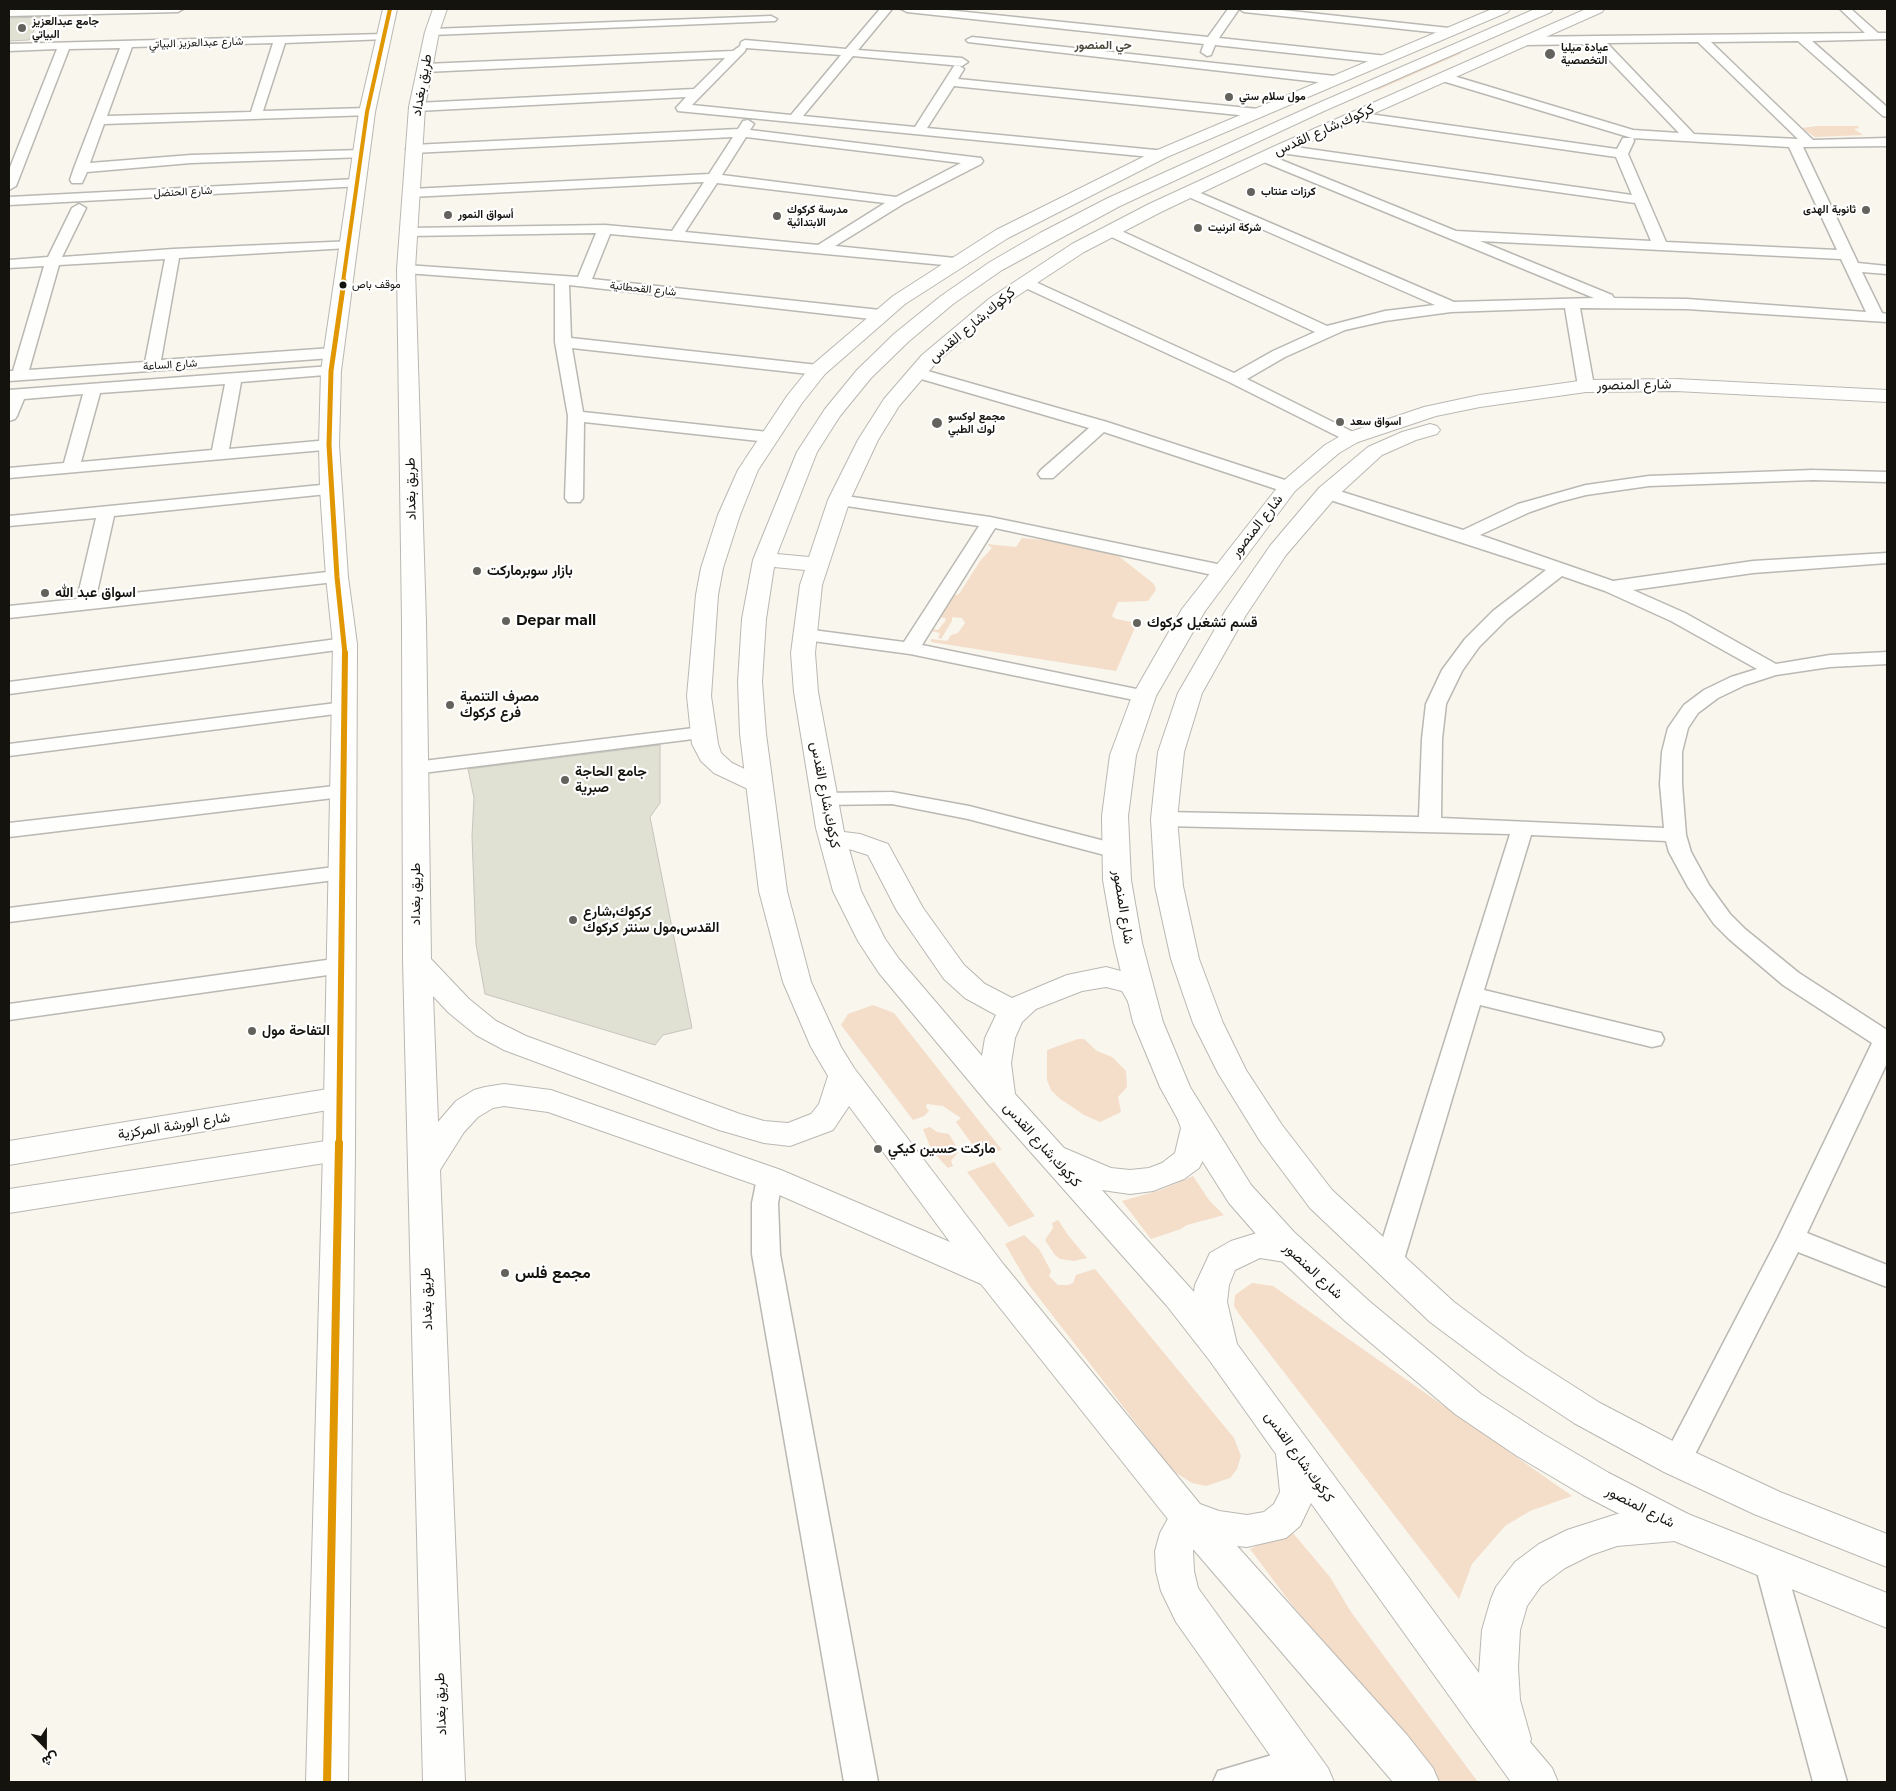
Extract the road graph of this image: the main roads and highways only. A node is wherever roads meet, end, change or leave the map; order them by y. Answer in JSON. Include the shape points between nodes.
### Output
{"nodes":[{"id":1,"x":390,"y":9,"type":"edge"},
{"id":2,"x":1503,"y":9,"type":"edge"},
{"id":3,"x":1546,"y":9,"type":"edge"},
{"id":4,"x":1596,"y":9,"type":"edge"},
{"id":5,"x":436,"y":20,"type":"edge"},
{"id":6,"x":1185,"y":182,"type":"junction"},
{"id":7,"x":1887,"y":396,"type":"edge"},
{"id":8,"x":1887,"y":410,"type":"edge"},
{"id":9,"x":764,"y":560,"type":"junction"},
{"id":10,"x":818,"y":564,"type":"junction"},
{"id":11,"x":1194,"y":609,"type":"junction"},
{"id":12,"x":1234,"y":615,"type":"junction"},
{"id":13,"x":759,"y":785,"type":"junction"},
{"id":14,"x":833,"y":840,"type":"junction"},
{"id":15,"x":417,"y":961,"type":"junction"},
{"id":16,"x":1143,"y":1003,"type":"junction"},
{"id":17,"x":1014,"y":1012,"type":"junction"},
{"id":18,"x":843,"y":1076,"type":"junction"},
{"id":19,"x":1000,"y":1097,"type":"junction"},
{"id":20,"x":340,"y":1098,"type":"junction"},
{"id":21,"x":1192,"y":1117,"type":"junction"},
{"id":22,"x":1046,"y":1149,"type":"junction"},
{"id":23,"x":339,"y":1150,"type":"junction"},
{"id":24,"x":9,"y":1154,"type":"edge"},
{"id":25,"x":423,"y":1170,"type":"junction"},
{"id":26,"x":9,"y":1201,"type":"edge"},
{"id":27,"x":1291,"y":1250,"type":"junction"},
{"id":28,"x":992,"y":1274,"type":"junction"},
{"id":29,"x":1222,"y":1352,"type":"junction"},
{"id":30,"x":1294,"y":1450,"type":"junction"},
{"id":31,"x":1188,"y":1516,"type":"junction"},
{"id":32,"x":1675,"y":1525,"type":"junction"},
{"id":33,"x":1887,"y":1551,"type":"edge"},
{"id":34,"x":1887,"y":1611,"type":"edge"},
{"id":35,"x":1526,"y":1770,"type":"edge"},
{"id":36,"x":1306,"y":1773,"type":"edge"},
{"id":37,"x":327,"y":1782,"type":"edge"},
{"id":38,"x":444,"y":1782,"type":"edge"},
{"id":39,"x":1418,"y":1782,"type":"edge"}],
"edges":[{"from":1,"to":20,"type":"main road","via":[[367,112],[331,362],[331,489],[345,644]]},
{"from":2,"to":13,"type":"main road","via":[[1161,154],[1010,230],[955,262],[880,315],[818,370],[768,437],[738,492],[712,568],[707,596],[700,661],[702,733],[707,751],[715,762]]},
{"from":3,"to":6,"type":"main road","name":"كركوك,شارع القدس","via":[[1319,108]]},
{"from":4,"to":6,"type":"main road","name":"كركوك,شارع القدس","via":[[1212,181]]},
{"from":5,"to":15,"type":"main road","name":"طريق بغداد","via":[[417,107],[406,269]]},
{"from":6,"to":9,"type":"main road","name":"كركوك,شارع القدس","via":[[1046,237],[947,300],[901,338],[864,374],[832,413],[807,452]]},
{"from":6,"to":10,"type":"main road","name":"كركوك,شارع القدس","via":[[1024,282],[954,336],[917,372],[891,403],[868,440],[839,500]]},
{"from":7,"to":11,"type":"main road","name":"شارع المنصور","via":[[1685,385],[1586,386],[1431,411],[1351,438],[1332,449],[1288,487]]},
{"from":8,"to":12,"type":"main road","name":"شارع المنصور","via":[[1671,396],[1610,398],[1506,411],[1408,436],[1375,451],[1327,493],[1278,551]]},
{"from":9,"to":10,"type":"main road"},
{"from":9,"to":13,"type":"main road","name":"كركوك,شارع القدس","via":[[754,619],[750,682]]},
{"from":10,"to":14,"type":"main road","name":"كركوك,شارع القدس","via":[[811,585],[805,635],[806,692]]},
{"from":11,"to":12,"type":"main road"},
{"from":11,"to":16,"type":"main road","name":"شارع المنصور","via":[[1144,696],[1123,755],[1115,816],[1117,880]]},
{"from":12,"to":33,"type":"main road","name":"شارع المنصور","via":[[1190,693],[1171,752],[1164,819],[1169,886],[1185,960],[1208,1023],[1233,1074],[1271,1133],[1321,1199],[1442,1312],[1513,1365],[1587,1413],[1678,1461],[1767,1503]]},
{"from":13,"to":18,"type":"main road","name":"كركوك,شارع القدس","via":[[773,890],[797,982],[826,1047]]},
{"from":14,"to":17,"type":"main road","via":[[860,842],[879,850],[911,911],[954,972],[975,991]]},
{"from":14,"to":19,"type":"main road","name":"كركوك,شارع القدس","via":[[847,892],[872,941],[889,966]]},
{"from":15,"to":18,"type":"main road","via":[[459,1006],[486,1028],[515,1044],[764,1132],[790,1135],[822,1122],[833,1107]]},
{"from":15,"to":25,"type":"main road","name":"طريق بغداد"},
{"from":16,"to":17,"type":"main road","via":[[1133,984],[1118,978],[1097,977],[1045,993]]},
{"from":16,"to":21,"type":"main road","name":"شارع المنصور","via":[[1148,1022]]},
{"from":17,"to":19,"type":"main road","via":[[1005,1026],[998,1050],[996,1077]]},
{"from":18,"to":28,"type":"main road","name":"كركوك,شارع القدس"},
{"from":19,"to":22,"type":"main road","name":"كركوك,شارع القدس"},
{"from":20,"to":23,"type":"main road"},
{"from":20,"to":24,"type":"main road","name":"شارع الورشة المركزية"},
{"from":21,"to":22,"type":"main road","via":[[1196,1128],[1195,1144],[1188,1160],[1173,1171],[1153,1179],[1108,1180]]},
{"from":21,"to":27,"type":"main road","name":"شارع المنصور","via":[[1240,1194]]},
{"from":22,"to":29,"type":"main road","name":"كركوك,شارع القدس","via":[[1179,1297]]},
{"from":23,"to":26,"type":"main road"},
{"from":23,"to":37,"type":"main road"},
{"from":25,"to":28,"type":"main road","via":[[453,1124],[484,1098],[504,1095],[551,1101],[770,1178]]},
{"from":25,"to":38,"type":"main road","name":"طريق بغداد"},
{"from":27,"to":29,"type":"main road","via":[[1260,1245],[1222,1262],[1212,1285],[1210,1302]]},
{"from":27,"to":32,"type":"main road","name":"شارع المنصور","via":[[1357,1311],[1468,1404],[1588,1479]]},
{"from":28,"to":31,"type":"main road","name":"كركوك,شارع القدس"},
{"from":29,"to":30,"type":"main road","name":"كركوك,شارع القدس"},
{"from":30,"to":31,"type":"main road","via":[[1298,1493],[1287,1515],[1273,1527],[1247,1531],[1219,1527]]},
{"from":30,"to":35,"type":"main road","name":"كركوك,شارع القدس"},
{"from":31,"to":36,"type":"main road","via":[[1174,1552],[1180,1591],[1190,1610]]},
{"from":31,"to":39,"type":"main road","name":"كركوك,شارع القدس","via":[[1393,1749]]},
{"from":32,"to":34,"type":"main road","name":"شارع المنصور"},
{"from":32,"to":35,"type":"main road","via":[[1617,1530],[1580,1542],[1552,1556],[1528,1574],[1510,1599],[1501,1630],[1500,1700]]}]}
